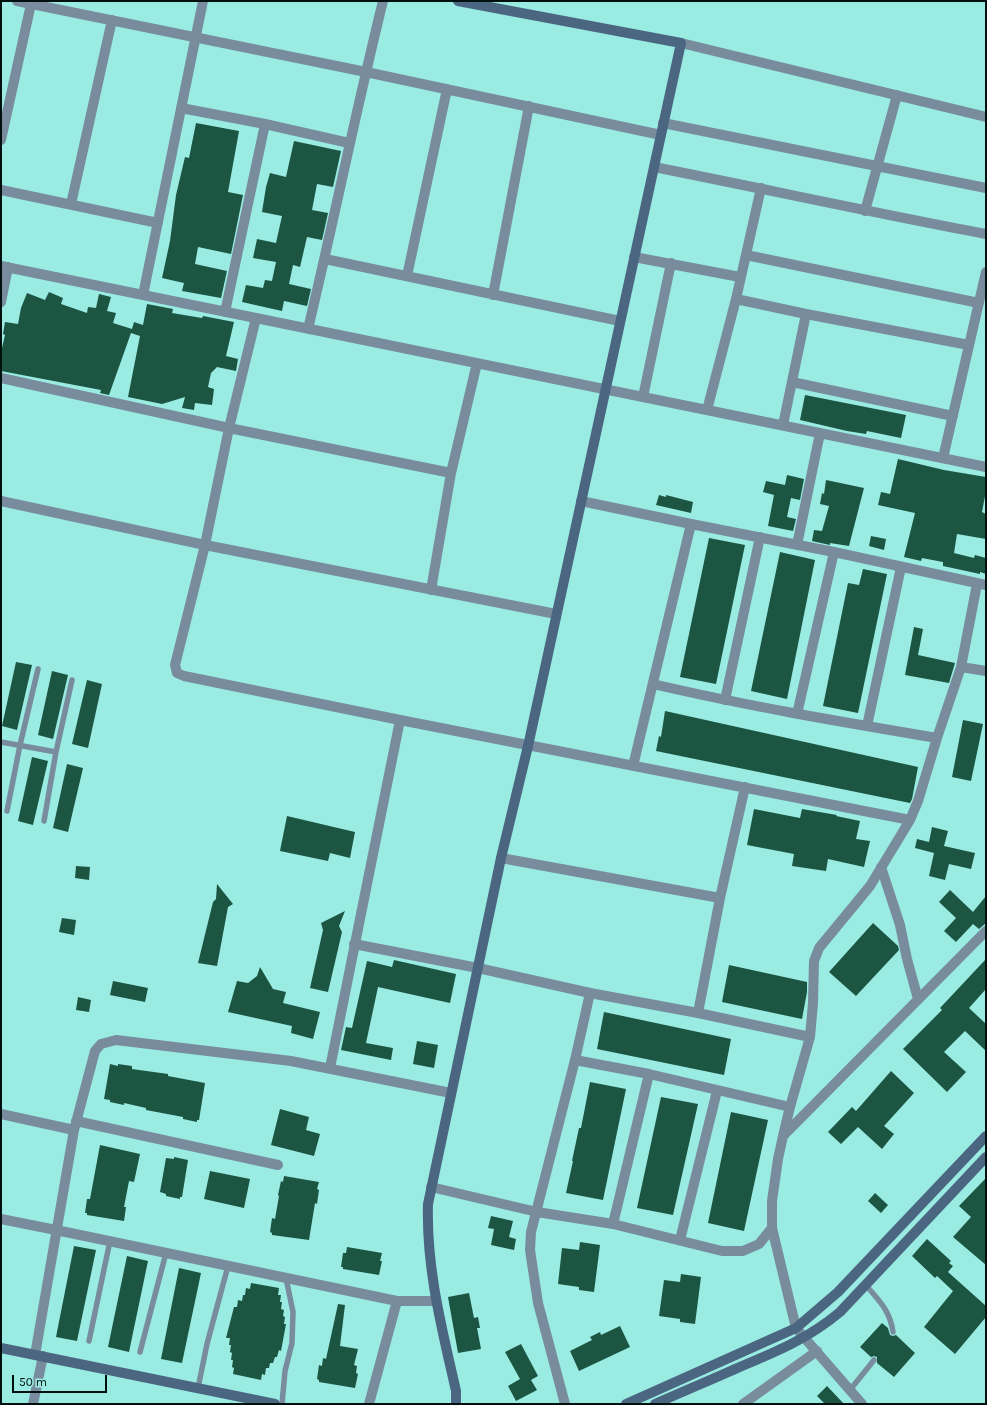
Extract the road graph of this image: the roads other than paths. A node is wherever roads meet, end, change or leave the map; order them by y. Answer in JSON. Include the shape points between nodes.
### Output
{"nodes":[{"id":1,"x":16,"y":1,"type":"edge"},
{"id":2,"x":203,"y":1,"type":"edge"},
{"id":3,"x":383,"y":1,"type":"edge"},
{"id":4,"x":458,"y":1,"type":"edge"},
{"id":5,"x":31,"y":4,"type":"junction"},
{"id":6,"x":112,"y":20,"type":"junction"},
{"id":7,"x":195,"y":38,"type":"junction"},
{"id":8,"x":681,"y":43,"type":"junction"},
{"id":9,"x":366,"y":72,"type":"junction"},
{"id":10,"x":447,"y":89,"type":"junction"},
{"id":11,"x":896,"y":95,"type":"junction"},
{"id":12,"x":529,"y":106,"type":"junction"},
{"id":13,"x":181,"y":108,"type":"junction"},
{"id":14,"x":986,"y":117,"type":"edge"},
{"id":15,"x":663,"y":123,"type":"junction"},
{"id":16,"x":265,"y":124,"type":"junction"},
{"id":17,"x":661,"y":135,"type":"junction"},
{"id":18,"x":1,"y":140,"type":"edge"},
{"id":19,"x":349,"y":143,"type":"junction"},
{"id":20,"x":878,"y":166,"type":"junction"},
{"id":21,"x":654,"y":167,"type":"junction"},
{"id":22,"x":761,"y":188,"type":"junction"},
{"id":23,"x":986,"y":188,"type":"edge"},
{"id":24,"x":1,"y":190,"type":"edge"},
{"id":25,"x":71,"y":204,"type":"junction"},
{"id":26,"x":866,"y":211,"type":"junction"},
{"id":27,"x":158,"y":223,"type":"junction"},
{"id":28,"x":986,"y":234,"type":"edge"},
{"id":29,"x":746,"y":255,"type":"junction"},
{"id":30,"x":634,"y":257,"type":"junction"},
{"id":31,"x":324,"y":259,"type":"junction"},
{"id":32,"x":671,"y":263,"type":"junction"},
{"id":33,"x":5,"y":267,"type":"edge"},
{"id":34,"x":986,"y":272,"type":"edge"},
{"id":35,"x":407,"y":276,"type":"junction"},
{"id":36,"x":740,"y":277,"type":"junction"},
{"id":37,"x":984,"y":291,"type":"edge"},
{"id":38,"x":143,"y":295,"type":"junction"},
{"id":39,"x":493,"y":295,"type":"junction"},
{"id":40,"x":736,"y":299,"type":"junction"},
{"id":41,"x":1,"y":302,"type":"edge"},
{"id":42,"x":979,"y":303,"type":"junction"},
{"id":43,"x":225,"y":312,"type":"junction"},
{"id":44,"x":806,"y":314,"type":"junction"},
{"id":45,"x":256,"y":318,"type":"junction"},
{"id":46,"x":620,"y":321,"type":"junction"},
{"id":47,"x":308,"y":329,"type":"junction"},
{"id":48,"x":969,"y":344,"type":"junction"},
{"id":49,"x":477,"y":363,"type":"junction"},
{"id":50,"x":1,"y":378,"type":"edge"},
{"id":51,"x":792,"y":382,"type":"junction"},
{"id":52,"x":605,"y":389,"type":"junction"},
{"id":53,"x":643,"y":397,"type":"junction"},
{"id":54,"x":707,"y":410,"type":"junction"},
{"id":55,"x":953,"y":416,"type":"junction"},
{"id":56,"x":783,"y":426,"type":"junction"},
{"id":57,"x":229,"y":428,"type":"junction"},
{"id":58,"x":820,"y":433,"type":"junction"},
{"id":59,"x":943,"y":458,"type":"junction"},
{"id":60,"x":986,"y":467,"type":"edge"},
{"id":61,"x":451,"y":473,"type":"junction"},
{"id":62,"x":1,"y":501,"type":"edge"},
{"id":63,"x":581,"y":501,"type":"junction"},
{"id":64,"x":691,"y":524,"type":"junction"},
{"id":65,"x":760,"y":537,"type":"junction"},
{"id":66,"x":205,"y":545,"type":"junction"},
{"id":67,"x":797,"y":545,"type":"junction"},
{"id":68,"x":834,"y":552,"type":"junction"},
{"id":69,"x":901,"y":567,"type":"junction"},
{"id":70,"x":981,"y":584,"type":"edge"},
{"id":71,"x":431,"y":590,"type":"junction"},
{"id":72,"x":556,"y":614,"type":"junction"},
{"id":73,"x":961,"y":667,"type":"junction"},
{"id":74,"x":38,"y":669,"type":"dead end"},
{"id":75,"x":986,"y":671,"type":"edge"},
{"id":76,"x":72,"y":680,"type":"dead end"},
{"id":77,"x":653,"y":684,"type":"junction"},
{"id":78,"x":725,"y":700,"type":"junction"},
{"id":79,"x":797,"y":714,"type":"junction"},
{"id":80,"x":400,"y":720,"type":"junction"},
{"id":81,"x":867,"y":726,"type":"junction"},
{"id":82,"x":937,"y":738,"type":"junction"},
{"id":83,"x":1,"y":742,"type":"edge"},
{"id":84,"x":20,"y":745,"type":"junction"},
{"id":85,"x":528,"y":746,"type":"junction"},
{"id":86,"x":56,"y":752,"type":"junction"},
{"id":87,"x":633,"y":766,"type":"junction"},
{"id":88,"x":746,"y":787,"type":"junction"},
{"id":89,"x":7,"y":811,"type":"dead end"},
{"id":90,"x":910,"y":820,"type":"junction"},
{"id":91,"x":44,"y":821,"type":"dead end"},
{"id":92,"x":501,"y":858,"type":"junction"},
{"id":93,"x":881,"y":868,"type":"junction"},
{"id":94,"x":720,"y":898,"type":"junction"},
{"id":95,"x":986,"y":930,"type":"edge"},
{"id":96,"x":354,"y":944,"type":"junction"},
{"id":97,"x":478,"y":968,"type":"junction"},
{"id":98,"x":590,"y":993,"type":"junction"},
{"id":99,"x":918,"y":999,"type":"junction"},
{"id":100,"x":698,"y":1013,"type":"junction"},
{"id":101,"x":810,"y":1037,"type":"junction"},
{"id":102,"x":575,"y":1060,"type":"junction"},
{"id":103,"x":330,"y":1068,"type":"junction"},
{"id":104,"x":649,"y":1074,"type":"junction"},
{"id":105,"x":717,"y":1091,"type":"junction"},
{"id":106,"x":451,"y":1093,"type":"junction"},
{"id":107,"x":790,"y":1107,"type":"junction"},
{"id":108,"x":1,"y":1114,"type":"edge"},
{"id":109,"x":75,"y":1126,"type":"junction"},
{"id":110,"x":783,"y":1136,"type":"junction"},
{"id":111,"x":986,"y":1136,"type":"edge"},
{"id":112,"x":978,"y":1144,"type":"junction"},
{"id":113,"x":986,"y":1153,"type":"edge"},
{"id":114,"x":986,"y":1157,"type":"edge"},
{"id":115,"x":278,"y":1165,"type":"dead end"},
{"id":116,"x":432,"y":1187,"type":"junction"},
{"id":117,"x":920,"y":1205,"type":"junction"},
{"id":118,"x":537,"y":1212,"type":"junction"},
{"id":119,"x":931,"y":1214,"type":"junction"},
{"id":120,"x":1,"y":1220,"type":"edge"},
{"id":121,"x":613,"y":1224,"type":"junction"},
{"id":122,"x":772,"y":1228,"type":"junction"},
{"id":123,"x":56,"y":1230,"type":"junction"},
{"id":124,"x":680,"y":1240,"type":"junction"},
{"id":125,"x":110,"y":1241,"type":"junction"},
{"id":126,"x":166,"y":1253,"type":"junction"},
{"id":127,"x":228,"y":1266,"type":"junction"},
{"id":128,"x":286,"y":1278,"type":"junction"},
{"id":129,"x":865,"y":1284,"type":"junction"},
{"id":130,"x":436,"y":1300,"type":"junction"},
{"id":131,"x":397,"y":1301,"type":"junction"},
{"id":132,"x":796,"y":1328,"type":"junction"},
{"id":133,"x":893,"y":1332,"type":"dead end"},
{"id":134,"x":805,"y":1337,"type":"junction"},
{"id":135,"x":89,"y":1341,"type":"dead end"},
{"id":136,"x":1,"y":1348,"type":"edge"},
{"id":137,"x":817,"y":1350,"type":"junction"},
{"id":138,"x":140,"y":1352,"type":"dead end"},
{"id":139,"x":39,"y":1356,"type":"junction"},
{"id":140,"x":874,"y":1360,"type":"dead end"},
{"id":141,"x":198,"y":1388,"type":"junction"},
{"id":142,"x":850,"y":1390,"type":"junction"},
{"id":143,"x":456,"y":1391,"type":"junction"},
{"id":144,"x":33,"y":1404,"type":"edge"},
{"id":145,"x":275,"y":1404,"type":"edge"},
{"id":146,"x":282,"y":1404,"type":"edge"},
{"id":147,"x":369,"y":1404,"type":"edge"},
{"id":148,"x":456,"y":1404,"type":"edge"},
{"id":149,"x":464,"y":1404,"type":"edge"},
{"id":150,"x":565,"y":1404,"type":"edge"},
{"id":151,"x":626,"y":1404,"type":"edge"},
{"id":152,"x":655,"y":1404,"type":"edge"},
{"id":153,"x":743,"y":1404,"type":"edge"},
{"id":154,"x":862,"y":1404,"type":"edge"}],
"edges":[{"from":1,"to":5,"type":"street"},
{"from":2,"to":7,"type":"street"},
{"from":3,"to":9,"type":"street"},
{"from":4,"to":8,"type":"street"},
{"from":5,"to":6,"type":"street"},
{"from":5,"to":18,"type":"street"},
{"from":6,"to":7,"type":"street"},
{"from":6,"to":25,"type":"street"},
{"from":7,"to":9,"type":"street"},
{"from":7,"to":13,"type":"street"},
{"from":8,"to":11,"type":"street"},
{"from":8,"to":15,"type":"street"},
{"from":9,"to":10,"type":"street"},
{"from":9,"to":19,"type":"street"},
{"from":10,"to":12,"type":"street"},
{"from":10,"to":35,"type":"street"},
{"from":11,"to":14,"type":"street"},
{"from":11,"to":20,"type":"street"},
{"from":12,"to":17,"type":"street"},
{"from":12,"to":39,"type":"street"},
{"from":13,"to":16,"type":"street"},
{"from":13,"to":27,"type":"street"},
{"from":15,"to":17,"type":"street"},
{"from":15,"to":20,"type":"street"},
{"from":16,"to":19,"type":"street"},
{"from":16,"to":43,"type":"street"},
{"from":17,"to":21,"type":"street"},
{"from":19,"to":31,"type":"street"},
{"from":20,"to":23,"type":"street"},
{"from":20,"to":26,"type":"street"},
{"from":21,"to":22,"type":"street"},
{"from":21,"to":30,"type":"street"},
{"from":22,"to":26,"type":"street"},
{"from":22,"to":29,"type":"street"},
{"from":24,"to":25,"type":"street"},
{"from":25,"to":27,"type":"street"},
{"from":26,"to":28,"type":"street"},
{"from":27,"to":38,"type":"street"},
{"from":29,"to":36,"type":"street"},
{"from":29,"to":42,"type":"street"},
{"from":30,"to":32,"type":"street"},
{"from":30,"to":46,"type":"street"},
{"from":31,"to":35,"type":"street"},
{"from":31,"to":47,"type":"street"},
{"from":32,"to":36,"type":"street"},
{"from":32,"to":53,"type":"street"},
{"from":33,"to":38,"type":"street"},
{"from":33,"to":41,"type":"street"},
{"from":34,"to":37,"type":"street"},
{"from":35,"to":39,"type":"street"},
{"from":36,"to":40,"type":"street"},
{"from":37,"to":42,"type":"street"},
{"from":38,"to":43,"type":"street"},
{"from":39,"to":46,"type":"street"},
{"from":40,"to":44,"type":"street"},
{"from":40,"to":54,"type":"street"},
{"from":42,"to":48,"type":"street"},
{"from":43,"to":45,"type":"street"},
{"from":44,"to":48,"type":"street"},
{"from":44,"to":51,"type":"street"},
{"from":45,"to":47,"type":"street"},
{"from":45,"to":57,"type":"street"},
{"from":46,"to":52,"type":"street"},
{"from":47,"to":49,"type":"street"},
{"from":48,"to":55,"type":"street"},
{"from":49,"to":52,"type":"street"},
{"from":49,"to":61,"type":"street"},
{"from":50,"to":57,"type":"street"},
{"from":51,"to":55,"type":"street"},
{"from":51,"to":56,"type":"street"},
{"from":52,"to":53,"type":"street"},
{"from":52,"to":63,"type":"street"},
{"from":53,"to":54,"type":"street"},
{"from":54,"to":56,"type":"street"},
{"from":55,"to":59,"type":"street"},
{"from":56,"to":58,"type":"street"},
{"from":57,"to":61,"type":"street"},
{"from":57,"to":66,"type":"street"},
{"from":58,"to":59,"type":"street"},
{"from":58,"to":67,"type":"street"},
{"from":59,"to":60,"type":"street"},
{"from":61,"to":71,"type":"street"},
{"from":62,"to":66,"type":"street"},
{"from":63,"to":64,"type":"street"},
{"from":63,"to":72,"type":"street"},
{"from":64,"to":65,"type":"street"},
{"from":64,"to":77,"type":"street"},
{"from":65,"to":67,"type":"street"},
{"from":65,"to":78,"type":"street"},
{"from":66,"to":71,"type":"street"},
{"from":66,"to":80,"type":"street","via":[[175,665],[177,673]]},
{"from":67,"to":68,"type":"street"},
{"from":68,"to":69,"type":"street"},
{"from":68,"to":79,"type":"street"},
{"from":69,"to":70,"type":"street"},
{"from":69,"to":81,"type":"street"},
{"from":70,"to":73,"type":"street"},
{"from":71,"to":72,"type":"street"},
{"from":72,"to":85,"type":"street"},
{"from":73,"to":75,"type":"street"},
{"from":73,"to":82,"type":"street"},
{"from":74,"to":84,"type":"lane"},
{"from":76,"to":86,"type":"lane"},
{"from":77,"to":78,"type":"street"},
{"from":77,"to":87,"type":"street"},
{"from":78,"to":79,"type":"street"},
{"from":79,"to":81,"type":"street"},
{"from":80,"to":85,"type":"street"},
{"from":80,"to":96,"type":"street"},
{"from":81,"to":82,"type":"street"},
{"from":82,"to":90,"type":"street"},
{"from":83,"to":84,"type":"lane"},
{"from":84,"to":86,"type":"lane"},
{"from":84,"to":89,"type":"lane"},
{"from":85,"to":87,"type":"street"},
{"from":85,"to":92,"type":"street"},
{"from":86,"to":91,"type":"lane"},
{"from":87,"to":88,"type":"street"},
{"from":88,"to":90,"type":"street"},
{"from":88,"to":94,"type":"street"},
{"from":90,"to":93,"type":"street"},
{"from":92,"to":94,"type":"street"},
{"from":92,"to":97,"type":"street"},
{"from":93,"to":99,"type":"street","via":[[900,925]]},
{"from":93,"to":101,"type":"street","via":[[870,886],[819,948],[814,961]]},
{"from":94,"to":100,"type":"street"},
{"from":95,"to":99,"type":"street"},
{"from":96,"to":97,"type":"street"},
{"from":96,"to":103,"type":"street"},
{"from":97,"to":98,"type":"street"},
{"from":97,"to":106,"type":"street"},
{"from":98,"to":100,"type":"street"},
{"from":98,"to":102,"type":"street"},
{"from":99,"to":110,"type":"street"},
{"from":100,"to":101,"type":"street"},
{"from":101,"to":107,"type":"street"},
{"from":102,"to":104,"type":"street"},
{"from":102,"to":118,"type":"street"},
{"from":103,"to":106,"type":"street"},
{"from":103,"to":109,"type":"street","via":[[116,1040],[102,1044],[95,1051]]},
{"from":104,"to":105,"type":"street"},
{"from":104,"to":121,"type":"street"},
{"from":105,"to":107,"type":"street"},
{"from":105,"to":124,"type":"street"},
{"from":106,"to":116,"type":"street"},
{"from":107,"to":110,"type":"street"},
{"from":108,"to":109,"type":"street"},
{"from":109,"to":115,"type":"street"},
{"from":109,"to":123,"type":"street"},
{"from":110,"to":122,"type":"street","via":[[772,1200]]},
{"from":111,"to":112,"type":"street"},
{"from":112,"to":113,"type":"street"},
{"from":112,"to":117,"type":"street"},
{"from":114,"to":119,"type":"street"},
{"from":116,"to":118,"type":"street"},
{"from":116,"to":130,"type":"street","via":[[428,1204],[428,1223]]},
{"from":117,"to":119,"type":"street"},
{"from":117,"to":132,"type":"street","via":[[838,1292]]},
{"from":118,"to":121,"type":"street"},
{"from":118,"to":150,"type":"street","via":[[531,1232],[531,1258],[538,1303]]},
{"from":119,"to":129,"type":"street"},
{"from":120,"to":123,"type":"street"},
{"from":121,"to":124,"type":"street"},
{"from":122,"to":124,"type":"street","via":[[759,1244],[744,1251],[722,1251]]},
{"from":122,"to":132,"type":"street"},
{"from":123,"to":125,"type":"street"},
{"from":123,"to":139,"type":"street"},
{"from":125,"to":126,"type":"street"},
{"from":125,"to":135,"type":"lane"},
{"from":126,"to":127,"type":"street"},
{"from":126,"to":138,"type":"lane"},
{"from":127,"to":128,"type":"street"},
{"from":127,"to":141,"type":"lane"},
{"from":128,"to":131,"type":"street"},
{"from":128,"to":146,"type":"lane","via":[[293,1312],[292,1343],[285,1371]]},
{"from":129,"to":133,"type":"lane","via":[[887,1311]]},
{"from":129,"to":134,"type":"street","via":[[840,1312]]},
{"from":130,"to":131,"type":"street"},
{"from":130,"to":143,"type":"street"},
{"from":131,"to":147,"type":"street"},
{"from":132,"to":134,"type":"street"},
{"from":132,"to":151,"type":"street"},
{"from":134,"to":137,"type":"street"},
{"from":134,"to":152,"type":"street"},
{"from":136,"to":139,"type":"street"},
{"from":137,"to":142,"type":"street"},
{"from":137,"to":153,"type":"street"},
{"from":139,"to":141,"type":"street"},
{"from":139,"to":144,"type":"street"},
{"from":140,"to":142,"type":"lane"},
{"from":141,"to":145,"type":"street"},
{"from":142,"to":154,"type":"street"},
{"from":143,"to":148,"type":"street"},
{"from":143,"to":149,"type":"street"}]}
